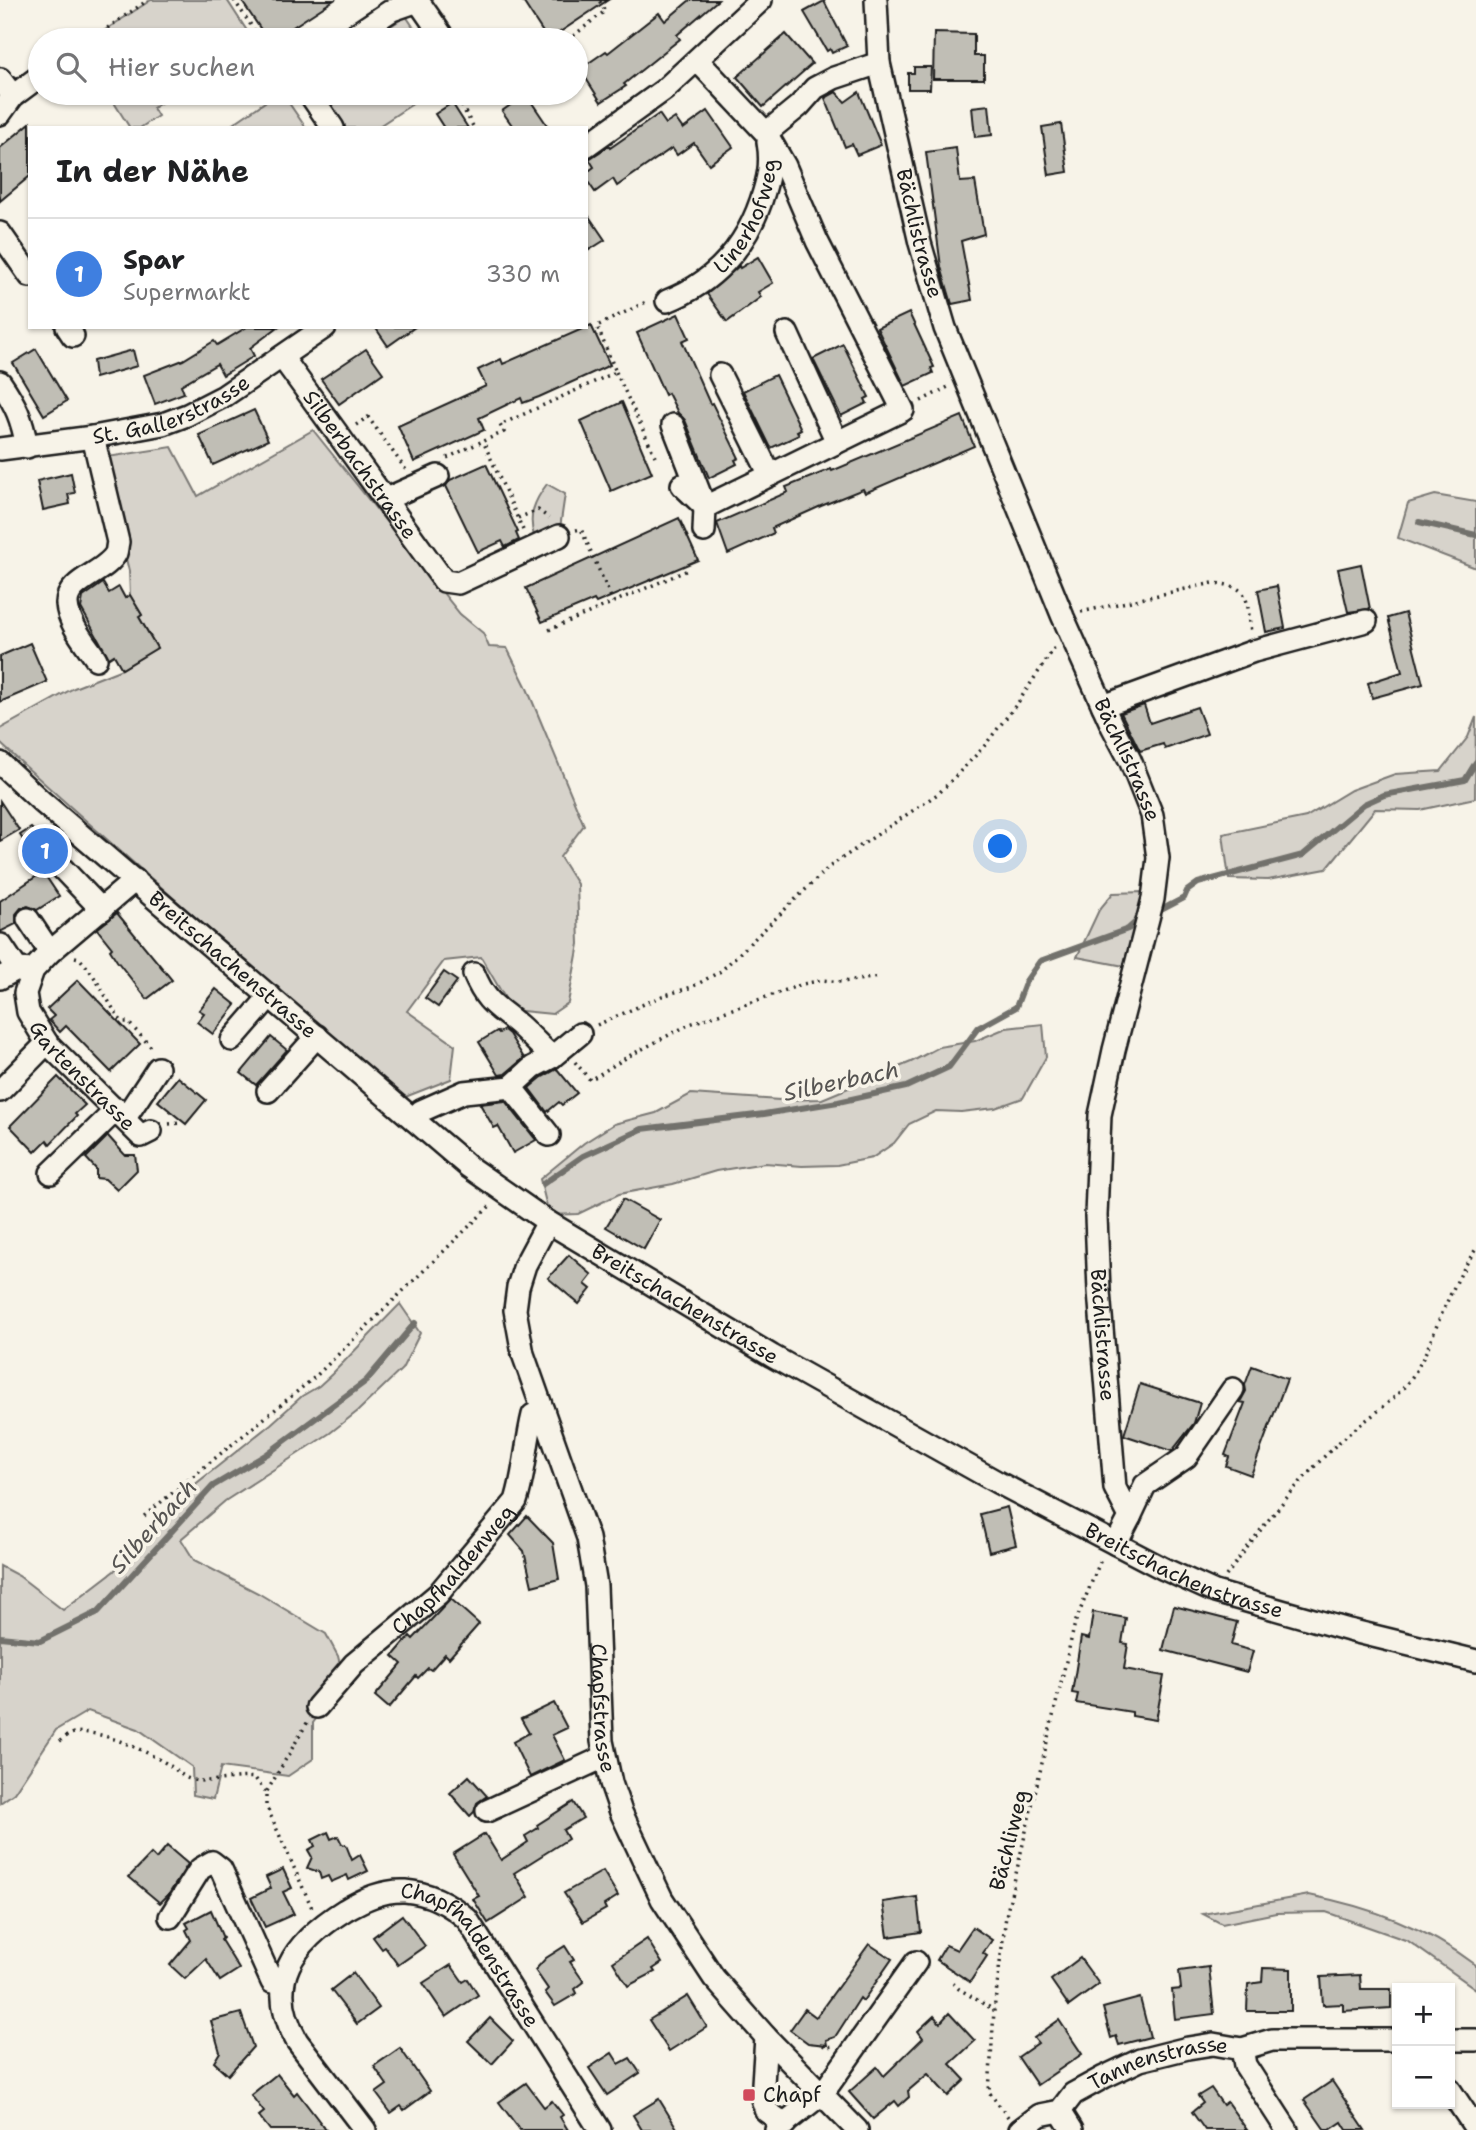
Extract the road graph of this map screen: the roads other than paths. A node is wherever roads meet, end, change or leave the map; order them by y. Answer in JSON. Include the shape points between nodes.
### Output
{"nodes":[{"id":1,"x":419,"y":0,"type":"edge"},
{"id":2,"x":761,"y":0,"type":"edge"},
{"id":3,"x":876,"y":0,"type":"edge"},
{"id":4,"x":365,"y":28,"type":"edge"},
{"id":5,"x":437,"y":28,"type":"edge"},
{"id":6,"x":698,"y":61,"type":"junction"},
{"id":7,"x":879,"y":63,"type":"junction"},
{"id":8,"x":28,"y":80,"type":"edge"},
{"id":9,"x":6,"y":88,"type":"edge"},
{"id":10,"x":317,"y":105,"type":"edge"},
{"id":11,"x":0,"y":114,"type":"edge"},
{"id":12,"x":331,"y":126,"type":"edge"},
{"id":13,"x":766,"y":133,"type":"junction"},
{"id":14,"x":588,"y":145,"type":"edge"},
{"id":15,"x":0,"y":233,"type":"edge"},
{"id":16,"x":28,"y":273,"type":"edge"},
{"id":17,"x":667,"y":301,"type":"road end"},
{"id":18,"x":322,"y":329,"type":"edge"},
{"id":19,"x":786,"y":333,"type":"dead end"},
{"id":20,"x":282,"y":357,"type":"junction"},
{"id":21,"x":720,"y":375,"type":"dead end"},
{"id":22,"x":0,"y":382,"type":"edge"},
{"id":23,"x":673,"y":425,"type":"dead end"},
{"id":24,"x":93,"y":437,"type":"junction"},
{"id":25,"x":837,"y":442,"type":"junction"},
{"id":26,"x":27,"y":447,"type":"junction"},
{"id":27,"x":0,"y":449,"type":"edge"},
{"id":28,"x":437,"y":470,"type":"road end"},
{"id":29,"x":770,"y":475,"type":"junction"},
{"id":30,"x":682,"y":485,"type":"dead end"},
{"id":31,"x":386,"y":499,"type":"junction"},
{"id":32,"x":705,"y":507,"type":"junction"},
{"id":33,"x":704,"y":531,"type":"dead end"},
{"id":34,"x":559,"y":536,"type":"road end"},
{"id":35,"x":1366,"y":621,"type":"dead end"},
{"id":36,"x":96,"y":659,"type":"dead end"},
{"id":37,"x":1103,"y":706,"type":"junction"},
{"id":38,"x":0,"y":763,"type":"edge"},
{"id":39,"x":58,"y":864,"type":"dead end"},
{"id":40,"x":135,"y":880,"type":"junction"},
{"id":41,"x":102,"y":910,"type":"junction"},
{"id":42,"x":28,"y":919,"type":"dead end"},
{"id":43,"x":1,"y":945,"type":"edge"},
{"id":44,"x":65,"y":953,"type":"junction"},
{"id":45,"x":16,"y":973,"type":"edge"},
{"id":46,"x":474,"y":974,"type":"dead end"},
{"id":47,"x":270,"y":996,"type":"junction"},
{"id":48,"x":317,"y":1036,"type":"junction"},
{"id":49,"x":232,"y":1040,"type":"dead end"},
{"id":50,"x":47,"y":1044,"type":"junction"},
{"id":51,"x":159,"y":1068,"type":"road end"},
{"id":52,"x":511,"y":1087,"type":"junction"},
{"id":53,"x":0,"y":1091,"type":"edge"},
{"id":54,"x":268,"y":1091,"type":"dead end"},
{"id":55,"x":121,"y":1114,"type":"junction"},
{"id":56,"x":414,"y":1120,"type":"junction"},
{"id":57,"x":146,"y":1134,"type":"dead end"},
{"id":58,"x":548,"y":1135,"type":"dead end"},
{"id":59,"x":51,"y":1173,"type":"dead end"},
{"id":60,"x":548,"y":1222,"type":"junction"},
{"id":61,"x":1233,"y":1389,"type":"dead end"},
{"id":62,"x":543,"y":1410,"type":"junction"},
{"id":63,"x":1129,"y":1517,"type":"junction"},
{"id":64,"x":1109,"y":1550,"type":"junction"},
{"id":65,"x":1476,"y":1661,"type":"edge"},
{"id":66,"x":317,"y":1707,"type":"road end"},
{"id":67,"x":604,"y":1756,"type":"junction"},
{"id":68,"x":487,"y":1811,"type":"dead end"},
{"id":69,"x":170,"y":1917,"type":"dead end"},
{"id":70,"x":916,"y":1962,"type":"dead end"},
{"id":71,"x":282,"y":1984,"type":"junction"},
{"id":72,"x":766,"y":2037,"type":"junction"},
{"id":73,"x":1392,"y":2040,"type":"edge"},
{"id":74,"x":1455,"y":2040,"type":"edge"},
{"id":75,"x":1476,"y":2040,"type":"edge"},
{"id":76,"x":1242,"y":2049,"type":"junction"},
{"id":77,"x":822,"y":2093,"type":"junction"},
{"id":78,"x":1455,"y":2098,"type":"edge"},
{"id":79,"x":1060,"y":2111,"type":"junction"},
{"id":80,"x":1015,"y":2125,"type":"edge"},
{"id":81,"x":781,"y":2127,"type":"edge"},
{"id":82,"x":1476,"y":2129,"type":"edge"},
{"id":83,"x":365,"y":2130,"type":"edge"},
{"id":84,"x":600,"y":2130,"type":"edge"},
{"id":85,"x":858,"y":2130,"type":"edge"},
{"id":86,"x":1072,"y":2130,"type":"edge"},
{"id":87,"x":1287,"y":2130,"type":"edge"}],
"edges":[{"from":1,"to":4,"type":"street","via":[[392,10]]},
{"from":1,"to":5,"type":"street"},
{"from":2,"to":6,"type":"street"},
{"from":3,"to":7,"type":"street","name":"Bächlistrasse"},
{"from":6,"to":13,"type":"street"},
{"from":6,"to":14,"type":"street"},
{"from":7,"to":13,"type":"street","name":"Linerhofweg","via":[[814,88]]},
{"from":7,"to":37,"type":"street","name":"Bächlistrasse","via":[[944,328]]},
{"from":8,"to":9,"type":"street"},
{"from":9,"to":11,"type":"street"},
{"from":10,"to":12,"type":"street"},
{"from":13,"to":17,"type":"street","name":"Linerhofweg","via":[[769,177],[745,236],[717,271],[690,292]]},
{"from":13,"to":25,"type":"street","via":[[903,410]]},
{"from":15,"to":16,"type":"street"},
{"from":18,"to":20,"type":"street","name":"St. Gallerstrasse"},
{"from":19,"to":25,"type":"street"},
{"from":20,"to":24,"type":"street","name":"St. Gallerstrasse","via":[[204,408],[163,424]]},
{"from":20,"to":31,"type":"street","name":"Silberbachstrasse"},
{"from":21,"to":29,"type":"street"},
{"from":22,"to":26,"type":"street","via":[[22,418]]},
{"from":23,"to":32,"type":"street"},
{"from":24,"to":26,"type":"street","name":"St. Gallerstrasse"},
{"from":24,"to":36,"type":"street","via":[[118,542],[116,554],[77,585],[67,604]]},
{"from":25,"to":29,"type":"street"},
{"from":26,"to":27,"type":"street","name":"St. Gallerstrasse"},
{"from":28,"to":31,"type":"street"},
{"from":29,"to":32,"type":"street"},
{"from":30,"to":32,"type":"street"},
{"from":31,"to":34,"type":"street","name":"Silberbachstrasse","via":[[449,583],[458,583]]},
{"from":32,"to":33,"type":"street"},
{"from":35,"to":37,"type":"street","via":[[1254,651]]},
{"from":37,"to":63,"type":"street","name":"Bächlistrasse","via":[[1152,815],[1158,858],[1153,898],[1100,1115],[1099,1291],[1115,1488]]},
{"from":38,"to":40,"type":"street","name":"Breitschachenstrasse"},
{"from":39,"to":41,"type":"street"},
{"from":40,"to":41,"type":"street"},
{"from":40,"to":47,"type":"street","name":"Breitschachenstrasse"},
{"from":41,"to":44,"type":"street"},
{"from":42,"to":44,"type":"street"},
{"from":43,"to":45,"type":"street"},
{"from":44,"to":45,"type":"street"},
{"from":45,"to":50,"type":"street","name":"Gartenstrasse","via":[[28,1012]]},
{"from":46,"to":52,"type":"street","via":[[492,1005],[519,1025],[565,1046]]},
{"from":47,"to":48,"type":"street","name":"Breitschachenstrasse"},
{"from":47,"to":49,"type":"street"},
{"from":48,"to":54,"type":"street"},
{"from":48,"to":56,"type":"street","name":"Breitschachenstrasse"},
{"from":50,"to":53,"type":"street"},
{"from":50,"to":55,"type":"street","name":"Gartenstrasse"},
{"from":51,"to":55,"type":"street"},
{"from":52,"to":56,"type":"street","via":[[464,1093],[421,1111]]},
{"from":52,"to":58,"type":"street"},
{"from":55,"to":57,"type":"street","name":"Gartenstrasse"},
{"from":55,"to":59,"type":"street"},
{"from":56,"to":60,"type":"street","name":"Breitschachenstrasse","via":[[501,1191]]},
{"from":60,"to":62,"type":"street","name":"Chapfstrasse","via":[[525,1265],[515,1310],[523,1354]]},
{"from":60,"to":64,"type":"street","name":"Breitschachenstrasse"},
{"from":61,"to":63,"type":"street","via":[[1186,1457],[1145,1485]]},
{"from":62,"to":66,"type":"street","name":"Chapfhaldenweg","via":[[534,1415],[516,1501],[438,1594],[354,1664]]},
{"from":62,"to":67,"type":"street","name":"Chapfstrasse","via":[[588,1538],[596,1586]]},
{"from":63,"to":64,"type":"street"},
{"from":64,"to":65,"type":"street","name":"Breitschachenstrasse","via":[[1215,1592]]},
{"from":67,"to":68,"type":"street"},
{"from":67,"to":72,"type":"street","name":"Chapfstrasse","via":[[621,1812],[662,1899],[714,1978]]},
{"from":69,"to":71,"type":"street","via":[[200,1869],[212,1862],[221,1869],[272,1982]]},
{"from":70,"to":77,"type":"street"},
{"from":71,"to":83,"type":"street","via":[[283,2010],[297,2041]]},
{"from":71,"to":84,"type":"street","name":"Chapfhaldenstrasse","via":[[295,1954],[320,1926],[361,1901],[403,1891],[444,1901],[467,1919]]},
{"from":72,"to":77,"type":"street","name":"Chapfstrasse"},
{"from":72,"to":81,"type":"street","via":[[761,2099]]},
{"from":73,"to":76,"type":"street","name":"Tannenstrasse","via":[[1272,2040]]},
{"from":74,"to":75,"type":"street"},
{"from":76,"to":79,"type":"street","name":"Tannenstrasse","via":[[1213,2044],[1140,2060],[1073,2094]]},
{"from":76,"to":87,"type":"street","via":[[1254,2082]]},
{"from":77,"to":81,"type":"street"},
{"from":77,"to":85,"type":"street","name":"Chapfstrasse"},
{"from":78,"to":82,"type":"street"},
{"from":79,"to":80,"type":"street","name":"Tannenstrasse"},
{"from":79,"to":86,"type":"street"}]}
